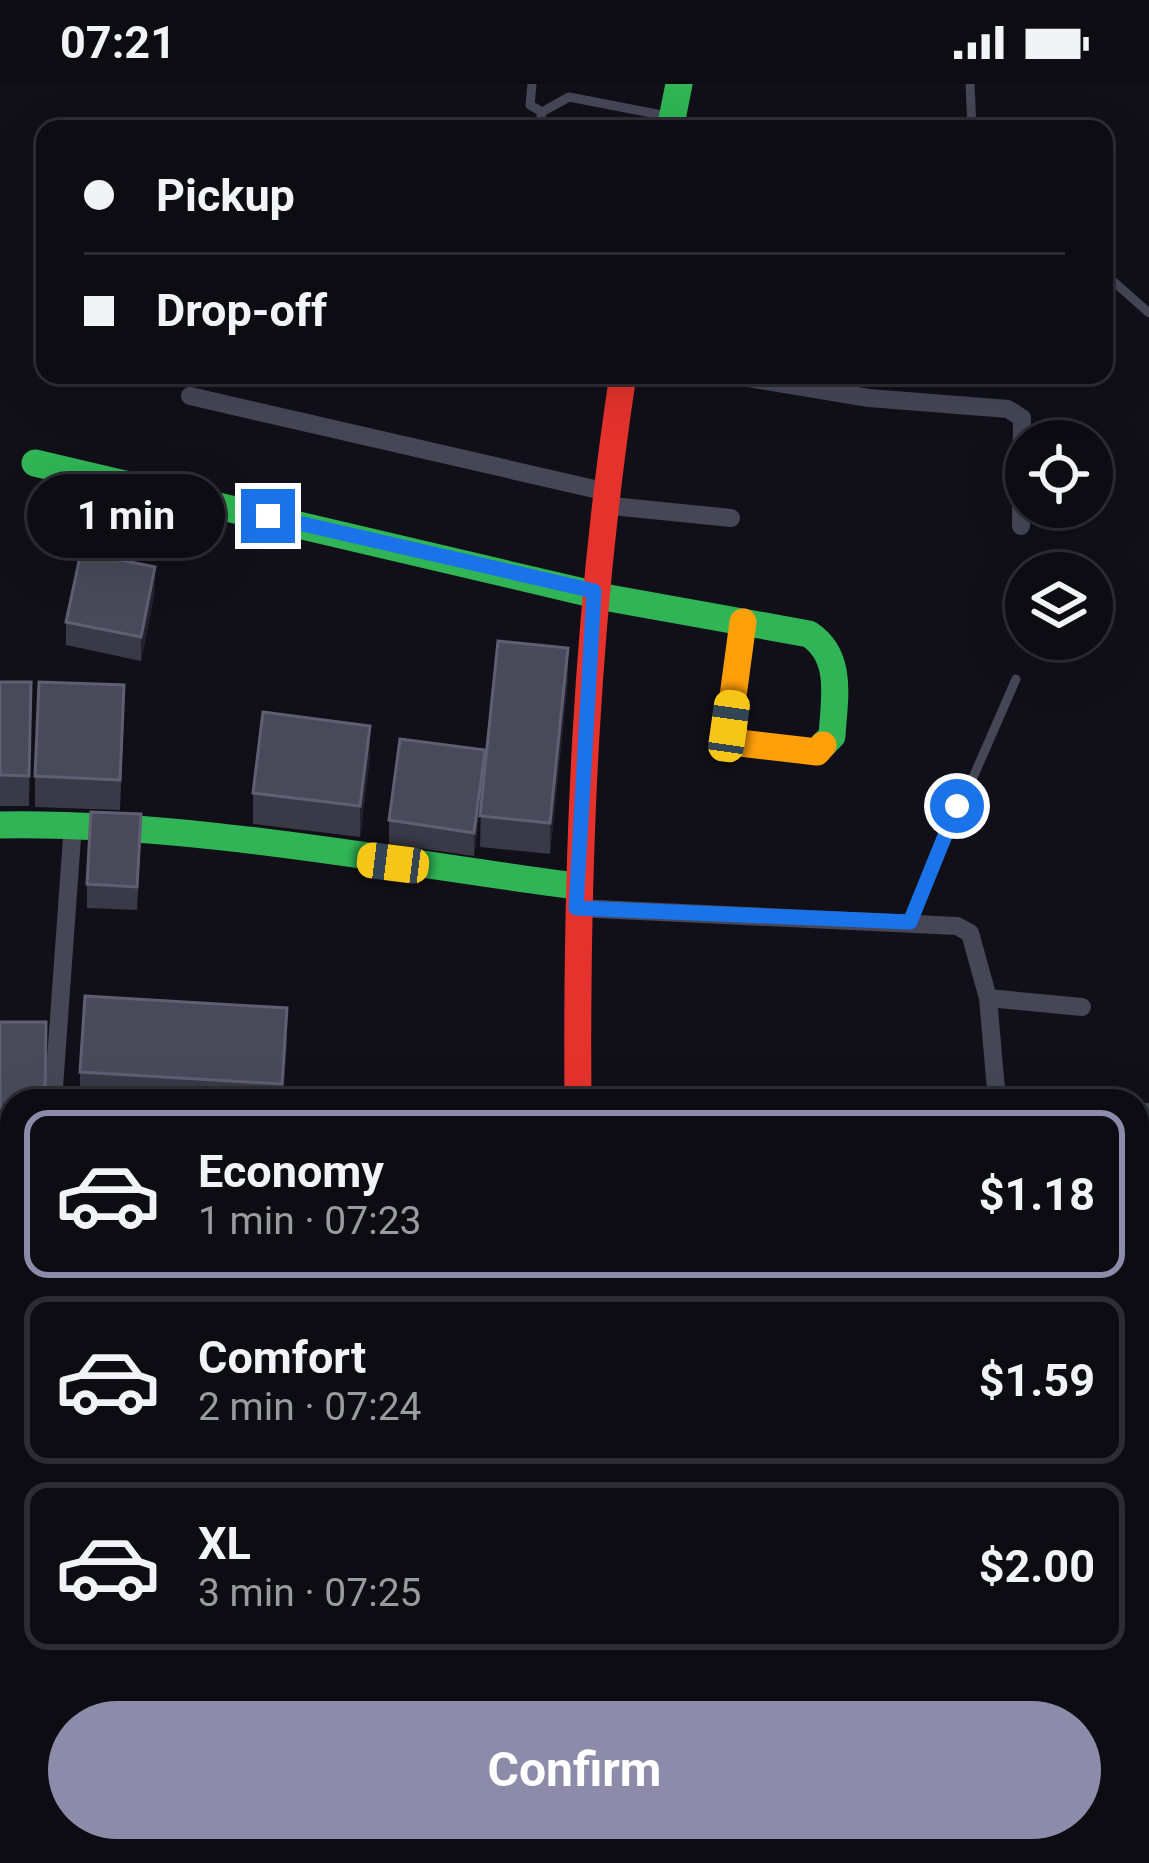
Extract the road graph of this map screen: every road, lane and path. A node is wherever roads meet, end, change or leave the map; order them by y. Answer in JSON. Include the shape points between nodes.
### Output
{"nodes":[{"id":1,"x":532,"y":84,"type":"edge"},
{"id":2,"x":679,"y":84,"type":"edge"},
{"id":3,"x":970,"y":84,"type":"edge"},
{"id":4,"x":542,"y":112,"type":"junction"},
{"id":5,"x":540,"y":120,"type":"edge"},
{"id":6,"x":659,"y":120,"type":"edge"},
{"id":7,"x":672,"y":120,"type":"edge"},
{"id":8,"x":972,"y":120,"type":"edge"},
{"id":9,"x":1113,"y":281,"type":"edge"},
{"id":10,"x":1149,"y":314,"type":"edge"},
{"id":11,"x":622,"y":384,"type":"edge"},
{"id":12,"x":784,"y":384,"type":"edge"},
{"id":13,"x":190,"y":396,"type":"dead end"},
{"id":14,"x":1022,"y":420,"type":"edge"},
{"id":15,"x":35,"y":463,"type":"dead end"},
{"id":16,"x":603,"y":498,"type":"junction"},
{"id":17,"x":731,"y":518,"type":"dead end"},
{"id":18,"x":594,"y":591,"type":"junction"},
{"id":19,"x":742,"y":622,"type":"junction"},
{"id":20,"x":1016,"y":680,"type":"dead end"},
{"id":21,"x":0,"y":824,"type":"edge"},
{"id":22,"x":73,"y":824,"type":"junction"},
{"id":23,"x":576,"y":897,"type":"junction"},
{"id":24,"x":910,"y":922,"type":"junction"},
{"id":25,"x":988,"y":998,"type":"junction"},
{"id":26,"x":1082,"y":1007,"type":"dead end"},
{"id":27,"x":54,"y":1089,"type":"edge"},
{"id":28,"x":578,"y":1089,"type":"edge"},
{"id":29,"x":997,"y":1089,"type":"edge"}],
"edges":[{"from":1,"to":4,"type":"lane","via":[[530,105]]},
{"from":2,"to":7,"type":"street"},
{"from":3,"to":8,"type":"lane"},
{"from":4,"to":5,"type":"lane"},
{"from":4,"to":6,"type":"lane","via":[[569,97]]},
{"from":9,"to":10,"type":"lane"},
{"from":11,"to":16,"type":"street"},
{"from":12,"to":14,"type":"street","via":[[1008,410]]},
{"from":13,"to":16,"type":"street"},
{"from":15,"to":18,"type":"street"},
{"from":16,"to":17,"type":"street"},
{"from":16,"to":18,"type":"street"},
{"from":18,"to":19,"type":"street"},
{"from":18,"to":23,"type":"street"},
{"from":19,"to":19,"type":"street","via":[[819,639],[833,663],[832,736],[817,752],[733,736]]},
{"from":20,"to":24,"type":"lane"},
{"from":21,"to":22,"type":"street"},
{"from":22,"to":23,"type":"street"},
{"from":22,"to":27,"type":"street"},
{"from":23,"to":24,"type":"street"},
{"from":23,"to":28,"type":"street"},
{"from":24,"to":25,"type":"street","via":[[970,933]]},
{"from":25,"to":26,"type":"street"},
{"from":25,"to":29,"type":"street"}]}
